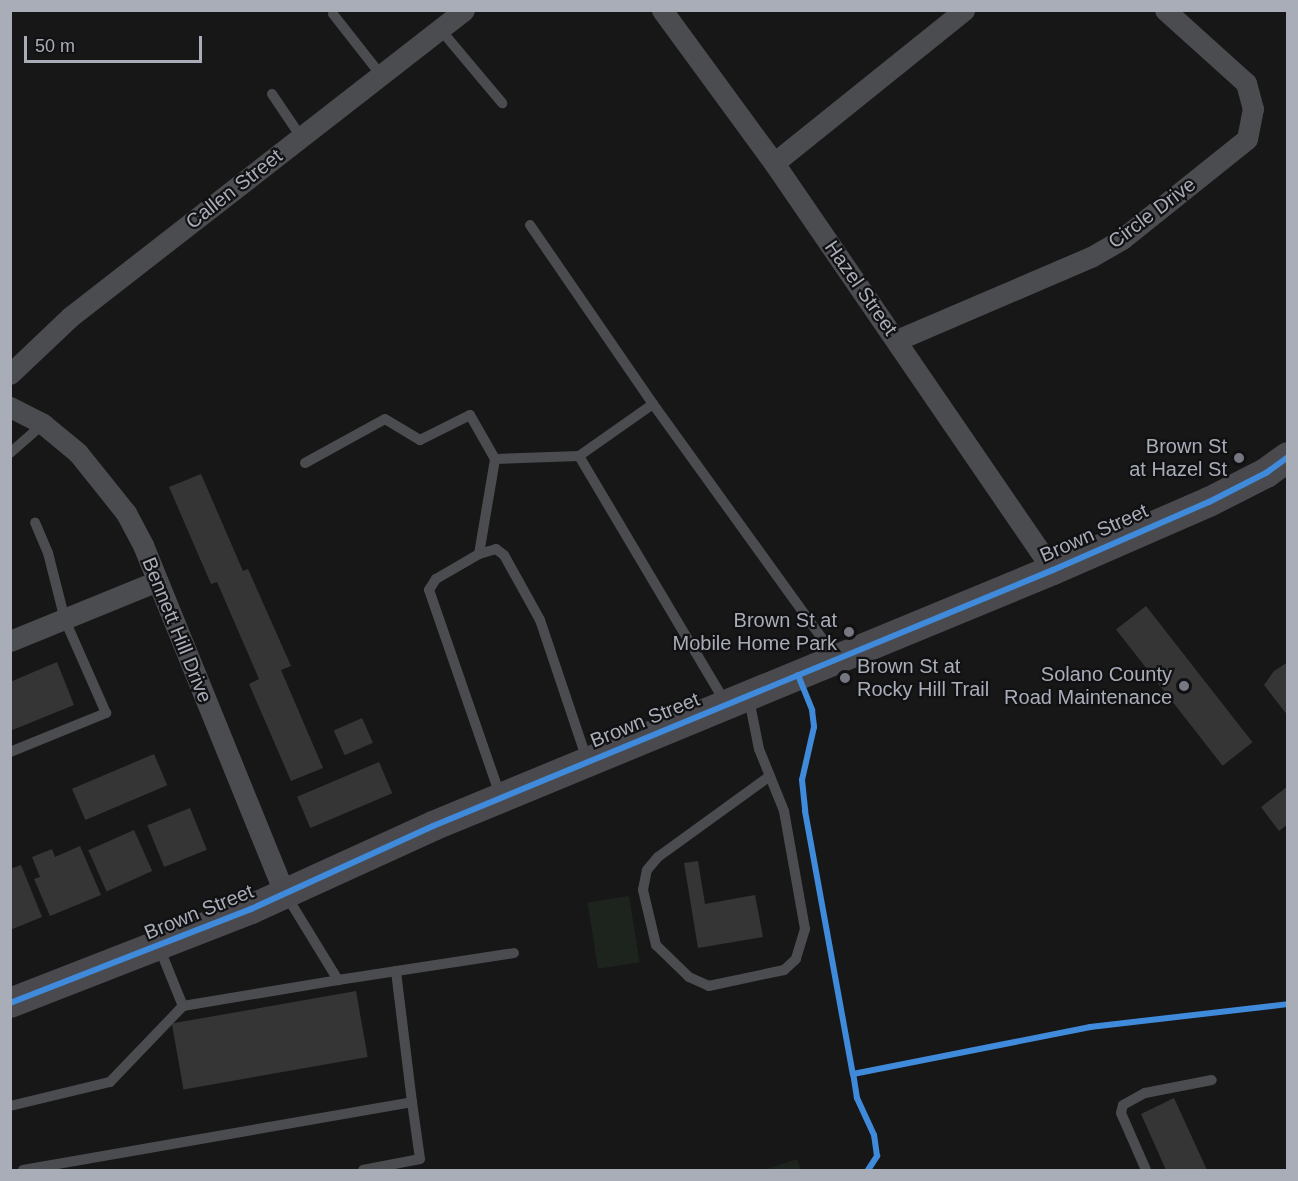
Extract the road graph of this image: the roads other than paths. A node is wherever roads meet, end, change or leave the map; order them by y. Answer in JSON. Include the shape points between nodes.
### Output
{"nodes":[{"id":1,"x":464,"y":10,"type":"edge"},
{"id":2,"x":662,"y":10,"type":"edge"},
{"id":3,"x":964,"y":10,"type":"edge"},
{"id":4,"x":1165,"y":10,"type":"edge"},
{"id":5,"x":333,"y":14,"type":"dead end"},
{"id":6,"x":440,"y":29,"type":"junction"},
{"id":7,"x":381,"y":75,"type":"junction"},
{"id":8,"x":272,"y":94,"type":"dead end"},
{"id":9,"x":502,"y":103,"type":"dead end"},
{"id":10,"x":301,"y":137,"type":"junction"},
{"id":11,"x":774,"y":163,"type":"junction"},
{"id":12,"x":530,"y":225,"type":"dead end"},
{"id":13,"x":897,"y":340,"type":"junction"},
{"id":14,"x":10,"y":374,"type":"edge"},
{"id":15,"x":653,"y":405,"type":"junction"},
{"id":16,"x":10,"y":406,"type":"edge"},
{"id":17,"x":44,"y":424,"type":"junction"},
{"id":18,"x":10,"y":453,"type":"edge"},
{"id":19,"x":579,"y":456,"type":"junction"},
{"id":20,"x":1287,"y":457,"type":"edge"},
{"id":21,"x":495,"y":459,"type":"junction"},
{"id":22,"x":305,"y":463,"type":"dead end"},
{"id":23,"x":35,"y":523,"type":"dead end"},
{"id":24,"x":479,"y":554,"type":"junction"},
{"id":25,"x":1053,"y":570,"type":"junction"},
{"id":26,"x":157,"y":581,"type":"junction"},
{"id":27,"x":65,"y":620,"type":"junction"},
{"id":28,"x":10,"y":641,"type":"edge"},
{"id":29,"x":837,"y":659,"type":"junction"},
{"id":30,"x":737,"y":700,"type":"junction"},
{"id":31,"x":10,"y":752,"type":"edge"},
{"id":32,"x":588,"y":762,"type":"junction"},
{"id":33,"x":770,"y":776,"type":"junction"},
{"id":34,"x":501,"y":798,"type":"junction"},
{"id":35,"x":285,"y":895,"type":"junction"},
{"id":36,"x":159,"y":947,"type":"junction"},
{"id":37,"x":514,"y":953,"type":"dead end"},
{"id":38,"x":396,"y":971,"type":"junction"},
{"id":39,"x":338,"y":980,"type":"junction"},
{"id":40,"x":10,"y":1004,"type":"edge"},
{"id":41,"x":183,"y":1006,"type":"junction"},
{"id":42,"x":1212,"y":1080,"type":"dead end"},
{"id":43,"x":412,"y":1102,"type":"junction"},
{"id":44,"x":10,"y":1106,"type":"edge"},
{"id":45,"x":23,"y":1170,"type":"edge"},
{"id":46,"x":363,"y":1170,"type":"edge"},
{"id":47,"x":1146,"y":1170,"type":"edge"}],
"edges":[{"from":1,"to":6,"type":"street","name":"Callen Street"},
{"from":2,"to":11,"type":"street","name":"Hazel Street"},
{"from":3,"to":11,"type":"street"},
{"from":4,"to":13,"type":"street","name":"Circle Drive","via":[[1246,83],[1253,109],[1247,139],[1114,243]]},
{"from":5,"to":7,"type":"lane"},
{"from":6,"to":7,"type":"street","name":"Callen Street"},
{"from":6,"to":9,"type":"lane"},
{"from":7,"to":10,"type":"street","name":"Callen Street"},
{"from":8,"to":10,"type":"lane"},
{"from":10,"to":14,"type":"street","name":"Callen Street","via":[[70,317]]},
{"from":11,"to":13,"type":"street","name":"Hazel Street"},
{"from":12,"to":15,"type":"lane"},
{"from":13,"to":25,"type":"street","name":"Hazel Street"},
{"from":15,"to":19,"type":"lane"},
{"from":15,"to":29,"type":"lane"},
{"from":16,"to":17,"type":"street","name":"Bennett Hill Drive"},
{"from":17,"to":18,"type":"lane"},
{"from":17,"to":26,"type":"street","name":"Bennett Hill Drive","via":[[105,483],[126,513]]},
{"from":19,"to":21,"type":"lane"},
{"from":19,"to":30,"type":"lane"},
{"from":20,"to":25,"type":"street","name":"Brown Street","via":[[1266,473],[1209,502]]},
{"from":21,"to":22,"type":"lane","via":[[470,415],[420,440],[385,419]]},
{"from":21,"to":24,"type":"lane"},
{"from":23,"to":27,"type":"lane","via":[[48,553]]},
{"from":24,"to":32,"type":"lane","via":[[496,549],[504,555],[540,620]]},
{"from":24,"to":34,"type":"lane","via":[[436,579],[429,590]]},
{"from":25,"to":29,"type":"street","name":"Brown Street"},
{"from":26,"to":27,"type":"street"},
{"from":26,"to":35,"type":"street","name":"Bennett Hill Drive"},
{"from":27,"to":28,"type":"street"},
{"from":27,"to":31,"type":"lane","via":[[106,713]]},
{"from":29,"to":30,"type":"street","name":"Brown Street"},
{"from":30,"to":32,"type":"street","name":"Brown Street"},
{"from":30,"to":33,"type":"lane"},
{"from":32,"to":34,"type":"street","name":"Brown Street"},
{"from":33,"to":33,"type":"lane","via":[[658,857],[647,870],[643,890],[656,945],[689,977],[709,986],[783,970],[796,959],[802,946],[805,929],[784,811]]},
{"from":34,"to":35,"type":"street","name":"Brown Street"},
{"from":35,"to":36,"type":"street","name":"Brown Street"},
{"from":35,"to":39,"type":"lane"},
{"from":36,"to":40,"type":"street","name":"Brown Street"},
{"from":36,"to":41,"type":"lane"},
{"from":37,"to":38,"type":"lane"},
{"from":38,"to":39,"type":"lane"},
{"from":38,"to":43,"type":"lane"},
{"from":39,"to":41,"type":"lane"},
{"from":41,"to":44,"type":"lane","via":[[110,1082]]},
{"from":42,"to":47,"type":"lane","via":[[1145,1093],[1123,1105],[1121,1113]]},
{"from":43,"to":45,"type":"lane"},
{"from":43,"to":46,"type":"lane","via":[[420,1159]]}]}
